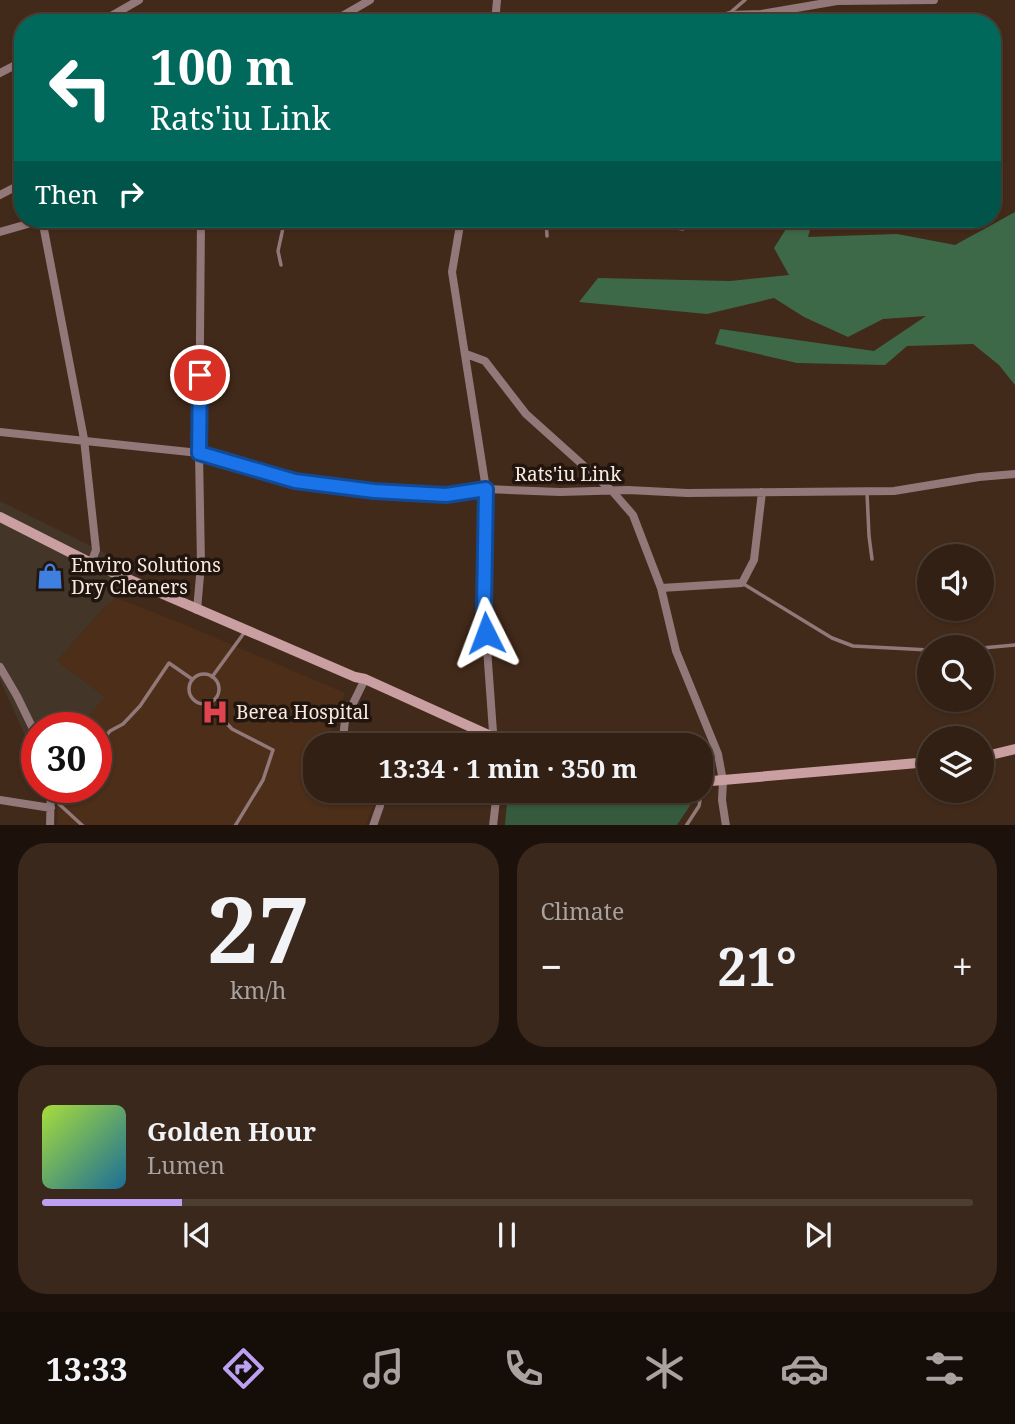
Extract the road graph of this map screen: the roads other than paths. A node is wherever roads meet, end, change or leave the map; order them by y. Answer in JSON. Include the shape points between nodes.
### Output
{"nodes":[{"id":1,"x":139,"y":0,"type":"edge"},
{"id":2,"x":370,"y":0,"type":"edge"},
{"id":3,"x":745,"y":0,"type":"edge"},
{"id":4,"x":934,"y":0,"type":"edge"},
{"id":5,"x":115,"y":14,"type":"edge"},
{"id":6,"x":346,"y":14,"type":"edge"},
{"id":7,"x":730,"y":14,"type":"edge"},
{"id":8,"x":761,"y":14,"type":"edge"},
{"id":9,"x":45,"y":228,"type":"edge"},
{"id":10,"x":201,"y":228,"type":"edge"},
{"id":11,"x":283,"y":228,"type":"edge"},
{"id":12,"x":459,"y":228,"type":"edge"},
{"id":13,"x":547,"y":228,"type":"edge"},
{"id":14,"x":676,"y":228,"type":"edge"},
{"id":15,"x":682,"y":229,"type":"dead end"},
{"id":16,"x":547,"y":236,"type":"dead end"},
{"id":17,"x":281,"y":265,"type":"dead end"},
{"id":18,"x":466,"y":354,"type":"junction"},
{"id":19,"x":0,"y":432,"type":"edge"},
{"id":20,"x":84,"y":439,"type":"junction"},
{"id":21,"x":199,"y":453,"type":"junction"},
{"id":22,"x":1015,"y":474,"type":"edge"},
{"id":23,"x":486,"y":489,"type":"junction"},
{"id":24,"x":867,"y":491,"type":"junction"},
{"id":25,"x":613,"y":492,"type":"junction"},
{"id":26,"x":762,"y":492,"type":"junction"},
{"id":27,"x":0,"y":517,"type":"edge"},
{"id":28,"x":872,"y":559,"type":"dead end"},
{"id":29,"x":91,"y":563,"type":"junction"},
{"id":30,"x":742,"y":583,"type":"junction"},
{"id":31,"x":661,"y":588,"type":"junction"},
{"id":32,"x":197,"y":610,"type":"junction"},
{"id":33,"x":245,"y":631,"type":"junction"},
{"id":34,"x":1015,"y":645,"type":"edge"},
{"id":35,"x":994,"y":647,"type":"edge"},
{"id":36,"x":917,"y":649,"type":"edge"},
{"id":37,"x":0,"y":667,"type":"edge"},
{"id":38,"x":212,"y":677,"type":"junction"},
{"id":39,"x":192,"y":679,"type":"junction"},
{"id":40,"x":365,"y":679,"type":"junction"},
{"id":41,"x":208,"y":703,"type":"junction"},
{"id":42,"x":24,"y":712,"type":"edge"},
{"id":43,"x":112,"y":730,"type":"edge"},
{"id":44,"x":343,"y":733,"type":"edge"},
{"id":45,"x":476,"y":733,"type":"edge"},
{"id":46,"x":493,"y":733,"type":"edge"},
{"id":47,"x":1015,"y":749,"type":"edge"},
{"id":48,"x":994,"y":754,"type":"edge"},
{"id":49,"x":917,"y":763,"type":"edge"},
{"id":50,"x":713,"y":782,"type":"edge"},
{"id":51,"x":723,"y":782,"type":"junction"},
{"id":52,"x":0,"y":800,"type":"edge"},
{"id":53,"x":51,"y":803,"type":"edge"},
{"id":54,"x":60,"y":803,"type":"edge"},
{"id":55,"x":380,"y":803,"type":"edge"},
{"id":56,"x":495,"y":803,"type":"edge"},
{"id":57,"x":699,"y":803,"type":"edge"},
{"id":58,"x":51,"y":808,"type":"junction"},
{"id":59,"x":50,"y":825,"type":"edge"},
{"id":60,"x":83,"y":825,"type":"edge"},
{"id":61,"x":235,"y":825,"type":"edge"},
{"id":62,"x":373,"y":825,"type":"edge"},
{"id":63,"x":492,"y":825,"type":"edge"},
{"id":64,"x":686,"y":825,"type":"edge"},
{"id":65,"x":726,"y":825,"type":"edge"}],
"edges":[{"from":1,"to":5,"type":"street"},
{"from":2,"to":6,"type":"street"},
{"from":3,"to":7,"type":"lane"},
{"from":4,"to":8,"type":"street","via":[[837,1]]},
{"from":9,"to":20,"type":"street"},
{"from":10,"to":21,"type":"street"},
{"from":11,"to":17,"type":"lane","via":[[278,251]]},
{"from":12,"to":18,"type":"street","via":[[452,272]]},
{"from":13,"to":16,"type":"lane"},
{"from":14,"to":15,"type":"lane"},
{"from":18,"to":23,"type":"street"},
{"from":18,"to":25,"type":"street","via":[[485,361],[526,414]]},
{"from":19,"to":20,"type":"street","name":"Rats'iu Link"},
{"from":20,"to":21,"type":"street","name":"Rats'iu Link"},
{"from":20,"to":29,"type":"street","via":[[96,550]]},
{"from":21,"to":23,"type":"street","name":"Rats'iu Link","via":[[295,481],[374,491],[446,495]]},
{"from":21,"to":32,"type":"street"},
{"from":22,"to":24,"type":"street","name":"Rats'iu Link"},
{"from":23,"to":25,"type":"street","name":"Rats'iu Link"},
{"from":23,"to":46,"type":"street","via":[[484,606]]},
{"from":24,"to":26,"type":"street","name":"Rats'iu Link"},
{"from":24,"to":28,"type":"lane"},
{"from":25,"to":26,"type":"street","name":"Rats'iu Link"},
{"from":25,"to":31,"type":"street","via":[[633,515]]},
{"from":26,"to":30,"type":"street","via":[[754,560]]},
{"from":27,"to":29,"type":"main road"},
{"from":29,"to":32,"type":"main road"},
{"from":30,"to":31,"type":"street"},
{"from":30,"to":36,"type":"lane","via":[[853,646]]},
{"from":31,"to":51,"type":"street","via":[[676,651],[718,754]]},
{"from":32,"to":33,"type":"main road"},
{"from":33,"to":38,"type":"lane"},
{"from":33,"to":40,"type":"main road"},
{"from":34,"to":35,"type":"lane"},
{"from":37,"to":42,"type":"street"},
{"from":38,"to":39,"type":"lane","via":[[202,674]]},
{"from":38,"to":41,"type":"lane","via":[[218,691]]},
{"from":39,"to":41,"type":"lane","via":[[191,696],[201,704]]},
{"from":39,"to":43,"type":"lane","via":[[169,663],[139,706]]},
{"from":40,"to":44,"type":"street"},
{"from":40,"to":45,"type":"main road"},
{"from":41,"to":61,"type":"lane","via":[[232,729],[273,750],[263,780]]},
{"from":47,"to":48,"type":"main road"},
{"from":49,"to":51,"type":"main road"},
{"from":50,"to":51,"type":"main road"},
{"from":51,"to":65,"type":"street"},
{"from":52,"to":58,"type":"street"},
{"from":53,"to":58,"type":"street"},
{"from":54,"to":60,"type":"lane"},
{"from":55,"to":62,"type":"street"},
{"from":56,"to":63,"type":"street"},
{"from":57,"to":64,"type":"lane"},
{"from":58,"to":59,"type":"street"}]}
